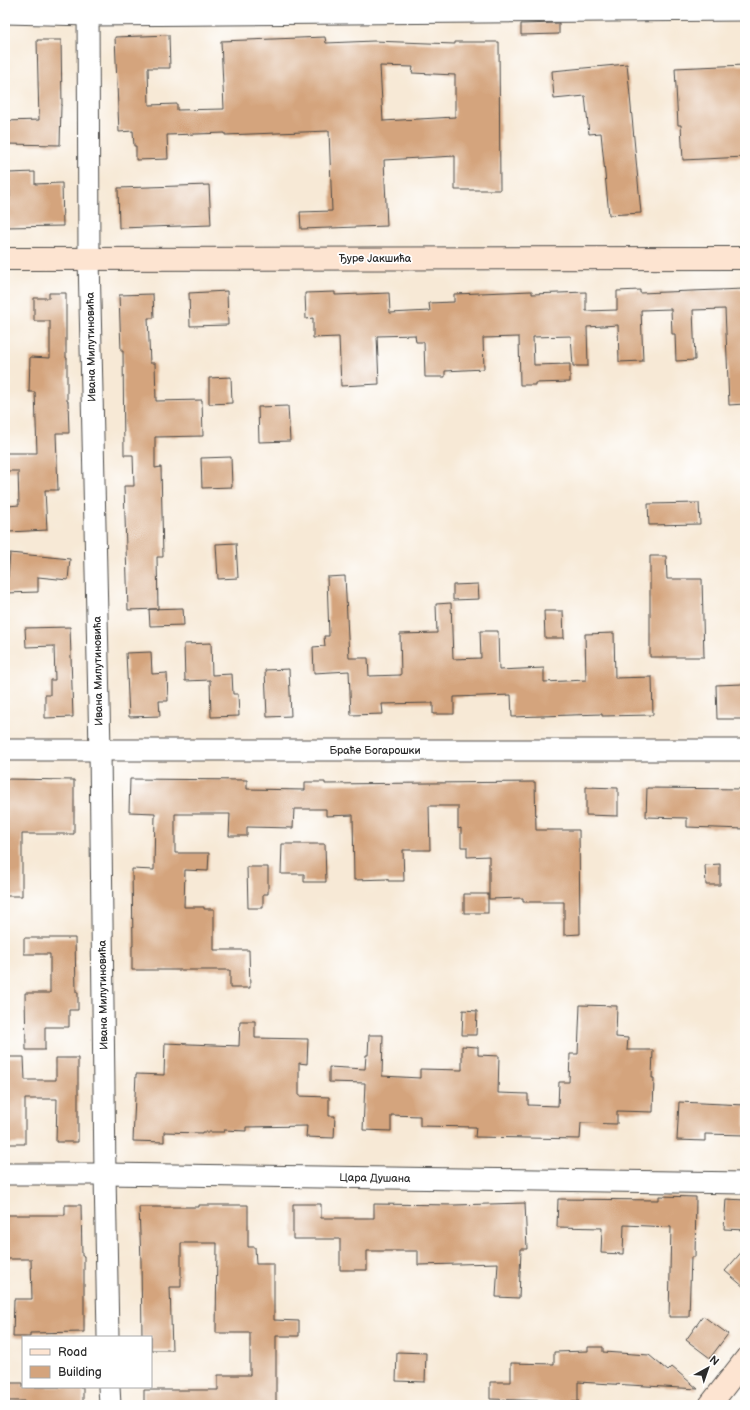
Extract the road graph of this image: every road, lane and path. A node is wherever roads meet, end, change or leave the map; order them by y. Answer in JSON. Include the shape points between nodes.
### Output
{"nodes":[{"id":1,"x":89,"y":10,"type":"edge"},
{"id":2,"x":745,"y":10,"type":"edge"},
{"id":3,"x":5,"y":13,"type":"edge"},
{"id":4,"x":88,"y":258,"type":"junction"},
{"id":5,"x":745,"y":258,"type":"edge"},
{"id":6,"x":5,"y":259,"type":"edge"},
{"id":7,"x":5,"y":750,"type":"edge"},
{"id":8,"x":100,"y":750,"type":"junction"},
{"id":9,"x":745,"y":750,"type":"edge"},
{"id":10,"x":5,"y":1174,"type":"edge"},
{"id":11,"x":105,"y":1174,"type":"junction"},
{"id":12,"x":745,"y":1183,"type":"edge"},
{"id":13,"x":108,"y":1336,"type":"edge"},
{"id":14,"x":745,"y":1360,"type":"edge"},
{"id":15,"x":109,"y":1388,"type":"edge"},
{"id":16,"x":110,"y":1405,"type":"edge"},
{"id":17,"x":710,"y":1405,"type":"edge"}],
"edges":[{"from":1,"to":2,"type":"street"},
{"from":1,"to":3,"type":"street"},
{"from":1,"to":4,"type":"street","name":"Ивана Милутиновића"},
{"from":4,"to":5,"type":"main road","name":"Ђуре Јакшића"},
{"from":4,"to":6,"type":"main road","name":"Ђуре Јакшића"},
{"from":4,"to":8,"type":"street","name":"Ивана Милутиновића"},
{"from":7,"to":8,"type":"street","name":"Браће Богарошки"},
{"from":8,"to":9,"type":"street","name":"Браће Богарошки"},
{"from":8,"to":11,"type":"street","name":"Ивана Милутиновића"},
{"from":10,"to":11,"type":"street","name":"Цара Душана"},
{"from":11,"to":12,"type":"street","name":"Цара Душана"},
{"from":11,"to":13,"type":"street","name":"Ивана Милутиновића"},
{"from":14,"to":17,"type":"main road"},
{"from":15,"to":16,"type":"street"}]}
